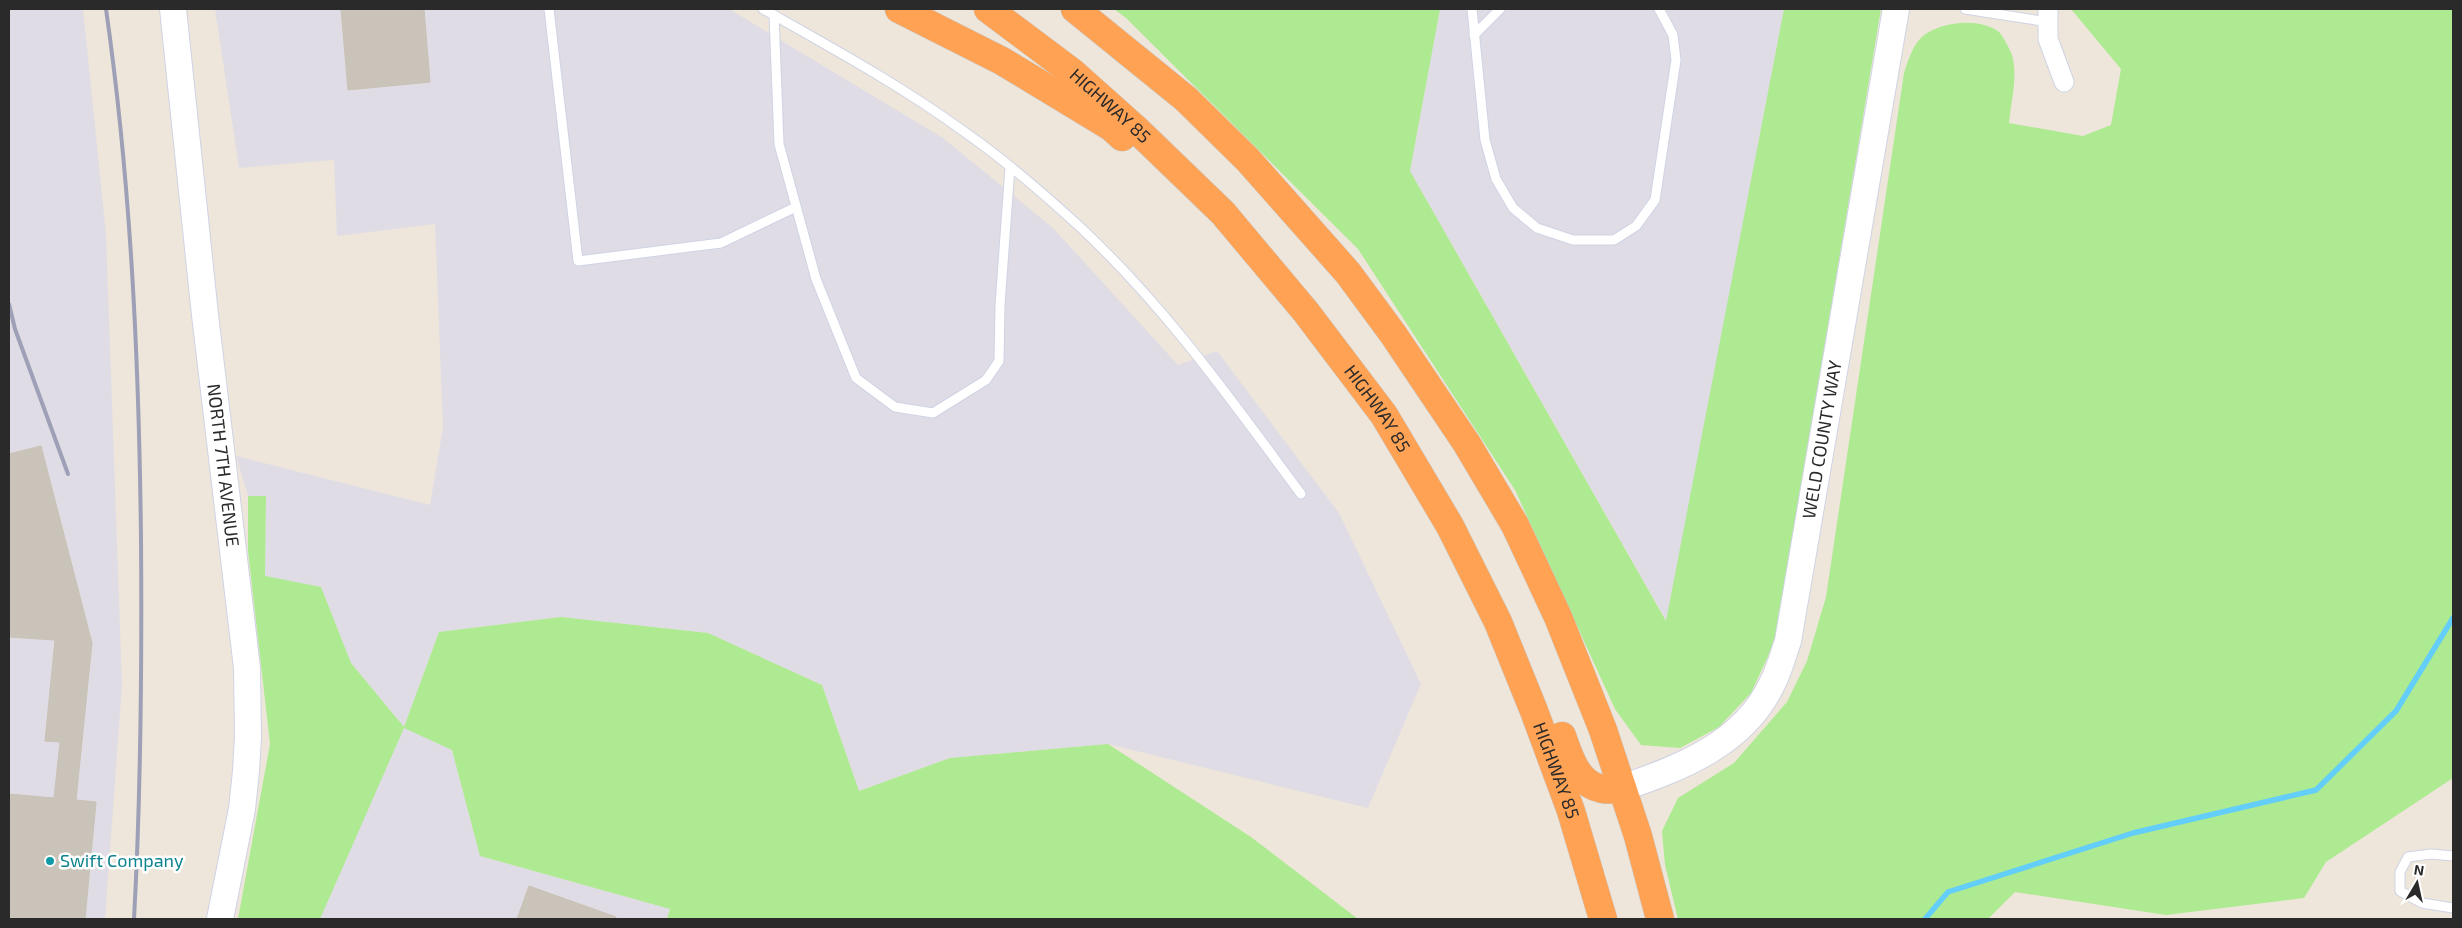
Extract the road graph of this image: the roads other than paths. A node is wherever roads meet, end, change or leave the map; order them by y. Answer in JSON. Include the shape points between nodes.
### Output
{"nodes":[{"id":1,"x":173,"y":9,"type":"edge"},
{"id":2,"x":550,"y":9,"type":"edge"},
{"id":3,"x":764,"y":9,"type":"edge"},
{"id":4,"x":899,"y":9,"type":"edge"},
{"id":5,"x":988,"y":9,"type":"edge"},
{"id":6,"x":1074,"y":9,"type":"edge"},
{"id":7,"x":1472,"y":9,"type":"edge"},
{"id":8,"x":1500,"y":9,"type":"edge"},
{"id":9,"x":1659,"y":9,"type":"edge"},
{"id":10,"x":1896,"y":9,"type":"edge"},
{"id":11,"x":1965,"y":9,"type":"edge"},
{"id":12,"x":774,"y":15,"type":"junction"},
{"id":13,"x":2048,"y":16,"type":"edge"},
{"id":14,"x":1474,"y":35,"type":"junction"},
{"id":15,"x":2064,"y":82,"type":"dead end"},
{"id":16,"x":1010,"y":167,"type":"junction"},
{"id":17,"x":796,"y":207,"type":"junction"},
{"id":18,"x":1223,"y":213,"type":"junction"},
{"id":19,"x":1301,"y":494,"type":"dead end"},
{"id":20,"x":1434,"y":500,"type":"junction"},
{"id":21,"x":1622,"y":788,"type":"junction"},
{"id":22,"x":2453,"y":856,"type":"edge"},
{"id":23,"x":2453,"y":908,"type":"edge"},
{"id":24,"x":220,"y":919,"type":"edge"},
{"id":25,"x":1603,"y":919,"type":"edge"},
{"id":26,"x":1660,"y":919,"type":"edge"}],
"edges":[{"from":1,"to":24,"type":"street","name":"NORTH 7TH AVENUE","via":[[247,668],[245,780]]},
{"from":2,"to":17,"type":"lane","via":[[578,261],[722,243]]},
{"from":3,"to":12,"type":"lane"},
{"from":4,"to":18,"type":"highway","via":[[1002,61],[1111,127],[1177,186]]},
{"from":5,"to":18,"type":"highway","name":"HIGHWAY 85","via":[[1072,72]]},
{"from":6,"to":21,"type":"highway","via":[[1186,98],[1248,160],[1348,273],[1393,334],[1467,444],[1515,526],[1558,617],[1603,730]]},
{"from":7,"to":14,"type":"lane"},
{"from":8,"to":14,"type":"lane"},
{"from":9,"to":14,"type":"lane","via":[[1673,35],[1676,60],[1655,200],[1636,226],[1614,240],[1573,240],[1538,228],[1512,208],[1496,179],[1485,140]]},
{"from":10,"to":21,"type":"street","name":"WELD COUNTY WAY","via":[[1788,641],[1772,684],[1757,709],[1737,731],[1687,764]]},
{"from":11,"to":13,"type":"lane"},
{"from":12,"to":16,"type":"lane","via":[[875,73],[966,132]]},
{"from":12,"to":17,"type":"lane","via":[[779,144]]},
{"from":13,"to":15,"type":"street","via":[[2048,38]]},
{"from":16,"to":17,"type":"lane","via":[[998,361],[986,380],[932,413],[895,406],[856,378],[816,279]]},
{"from":16,"to":19,"type":"lane","via":[[1080,227],[1187,341]]},
{"from":18,"to":20,"type":"highway","name":"HIGHWAY 85","via":[[1306,312],[1384,415]]},
{"from":20,"to":21,"type":"highway","via":[[1471,535],[1508,603],[1579,775],[1600,789]]},
{"from":20,"to":25,"type":"highway","name":"HIGHWAY 85","via":[[1498,622],[1534,710],[1571,811]]},
{"from":21,"to":26,"type":"highway"},
{"from":22,"to":23,"type":"lane","via":[[2408,857],[2400,872],[2400,891],[2422,903]]}]}
